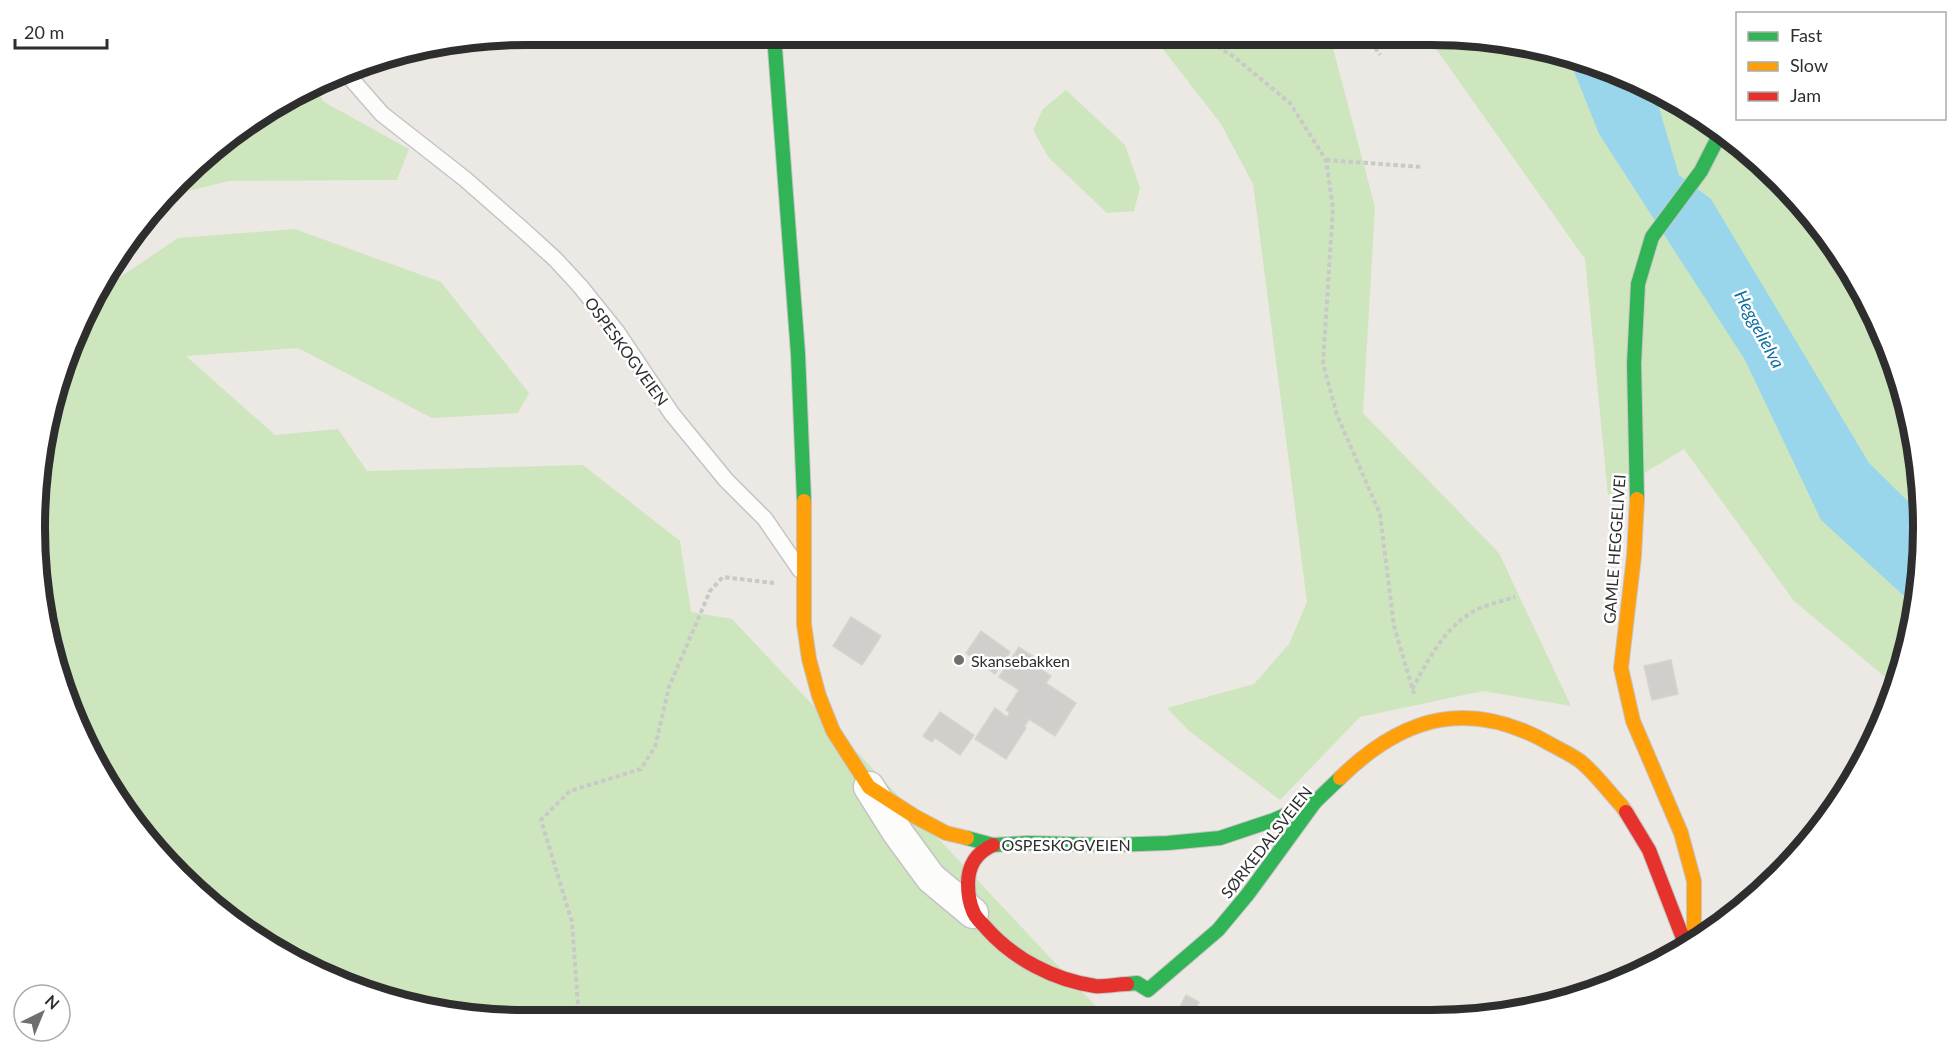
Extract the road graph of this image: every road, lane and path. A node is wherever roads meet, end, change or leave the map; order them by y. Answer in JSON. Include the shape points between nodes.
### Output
{"nodes":[{"id":1,"x":775,"y":45,"type":"edge"},
{"id":2,"x":1215,"y":45,"type":"edge"},
{"id":3,"x":1374,"y":45,"type":"edge"},
{"id":4,"x":1380,"y":55,"type":"dead end"},
{"id":5,"x":351,"y":79,"type":"edge"},
{"id":6,"x":1717,"y":140,"type":"edge"},
{"id":7,"x":1326,"y":160,"type":"junction"},
{"id":8,"x":1422,"y":168,"type":"dead end"},
{"id":9,"x":805,"y":582,"type":"junction"},
{"id":10,"x":1515,"y":597,"type":"dead end"},
{"id":11,"x":1412,"y":690,"type":"junction"},
{"id":12,"x":1429,"y":721,"type":"junction"},
{"id":13,"x":869,"y":787,"type":"junction"},
{"id":14,"x":1315,"y":802,"type":"junction"},
{"id":15,"x":993,"y":845,"type":"junction"},
{"id":16,"x":973,"y":913,"type":"junction"},
{"id":17,"x":1694,"y":932,"type":"edge"},
{"id":18,"x":1683,"y":938,"type":"edge"},
{"id":19,"x":578,"y":1010,"type":"edge"}],
"edges":[{"from":1,"to":9,"type":"street","name":"OSPESKOGVEIEN","via":[[798,354]]},
{"from":2,"to":7,"type":"path","via":[[1290,103]]},
{"from":3,"to":4,"type":"path"},
{"from":5,"to":9,"type":"lane","name":"OSPESKOGVEIEN","via":[[382,114],[465,179],[580,286],[617,332],[672,414],[726,480],[765,519]]},
{"from":6,"to":17,"type":"street","name":"GAMLE HEGGELIVEI","via":[[1701,171],[1652,237],[1638,284],[1637,507],[1621,668],[1633,721],[1681,833],[1694,881]]},
{"from":7,"to":8,"type":"path"},
{"from":7,"to":11,"type":"path","via":[[1333,208],[1323,363],[1337,415],[1380,514],[1394,626]]},
{"from":9,"to":13,"type":"street","name":"OSPESKOGVEIEN","via":[[804,624],[819,696],[833,731]]},
{"from":9,"to":19,"type":"path","via":[[723,577],[705,601],[669,687],[655,747],[640,769],[570,791],[541,820],[572,922]]},
{"from":10,"to":11,"type":"path","via":[[1476,610],[1450,629]]},
{"from":11,"to":12,"type":"path"},
{"from":12,"to":14,"type":"street","name":"SØRKEDALSVEIEN","via":[[1386,741],[1355,763]]},
{"from":12,"to":18,"type":"street","name":"SØRKEDALSVEIEN","via":[[1457,717],[1505,723],[1533,733],[1580,761],[1621,804],[1649,850]]},
{"from":13,"to":15,"type":"street","name":"OSPESKOGVEIEN","via":[[946,832]]},
{"from":13,"to":16,"type":"street","via":[[932,878]]},
{"from":14,"to":15,"type":"street","name":"OSPESKOGVEIEN","via":[[1220,838],[1123,844]]},
{"from":14,"to":16,"type":"street","name":"SØRKEDALSVEIEN","via":[[1218,930],[1148,990],[1137,983],[1096,986],[1058,976],[1021,959]]},
{"from":15,"to":16,"type":"street","via":[[982,850],[968,873]]}]}
